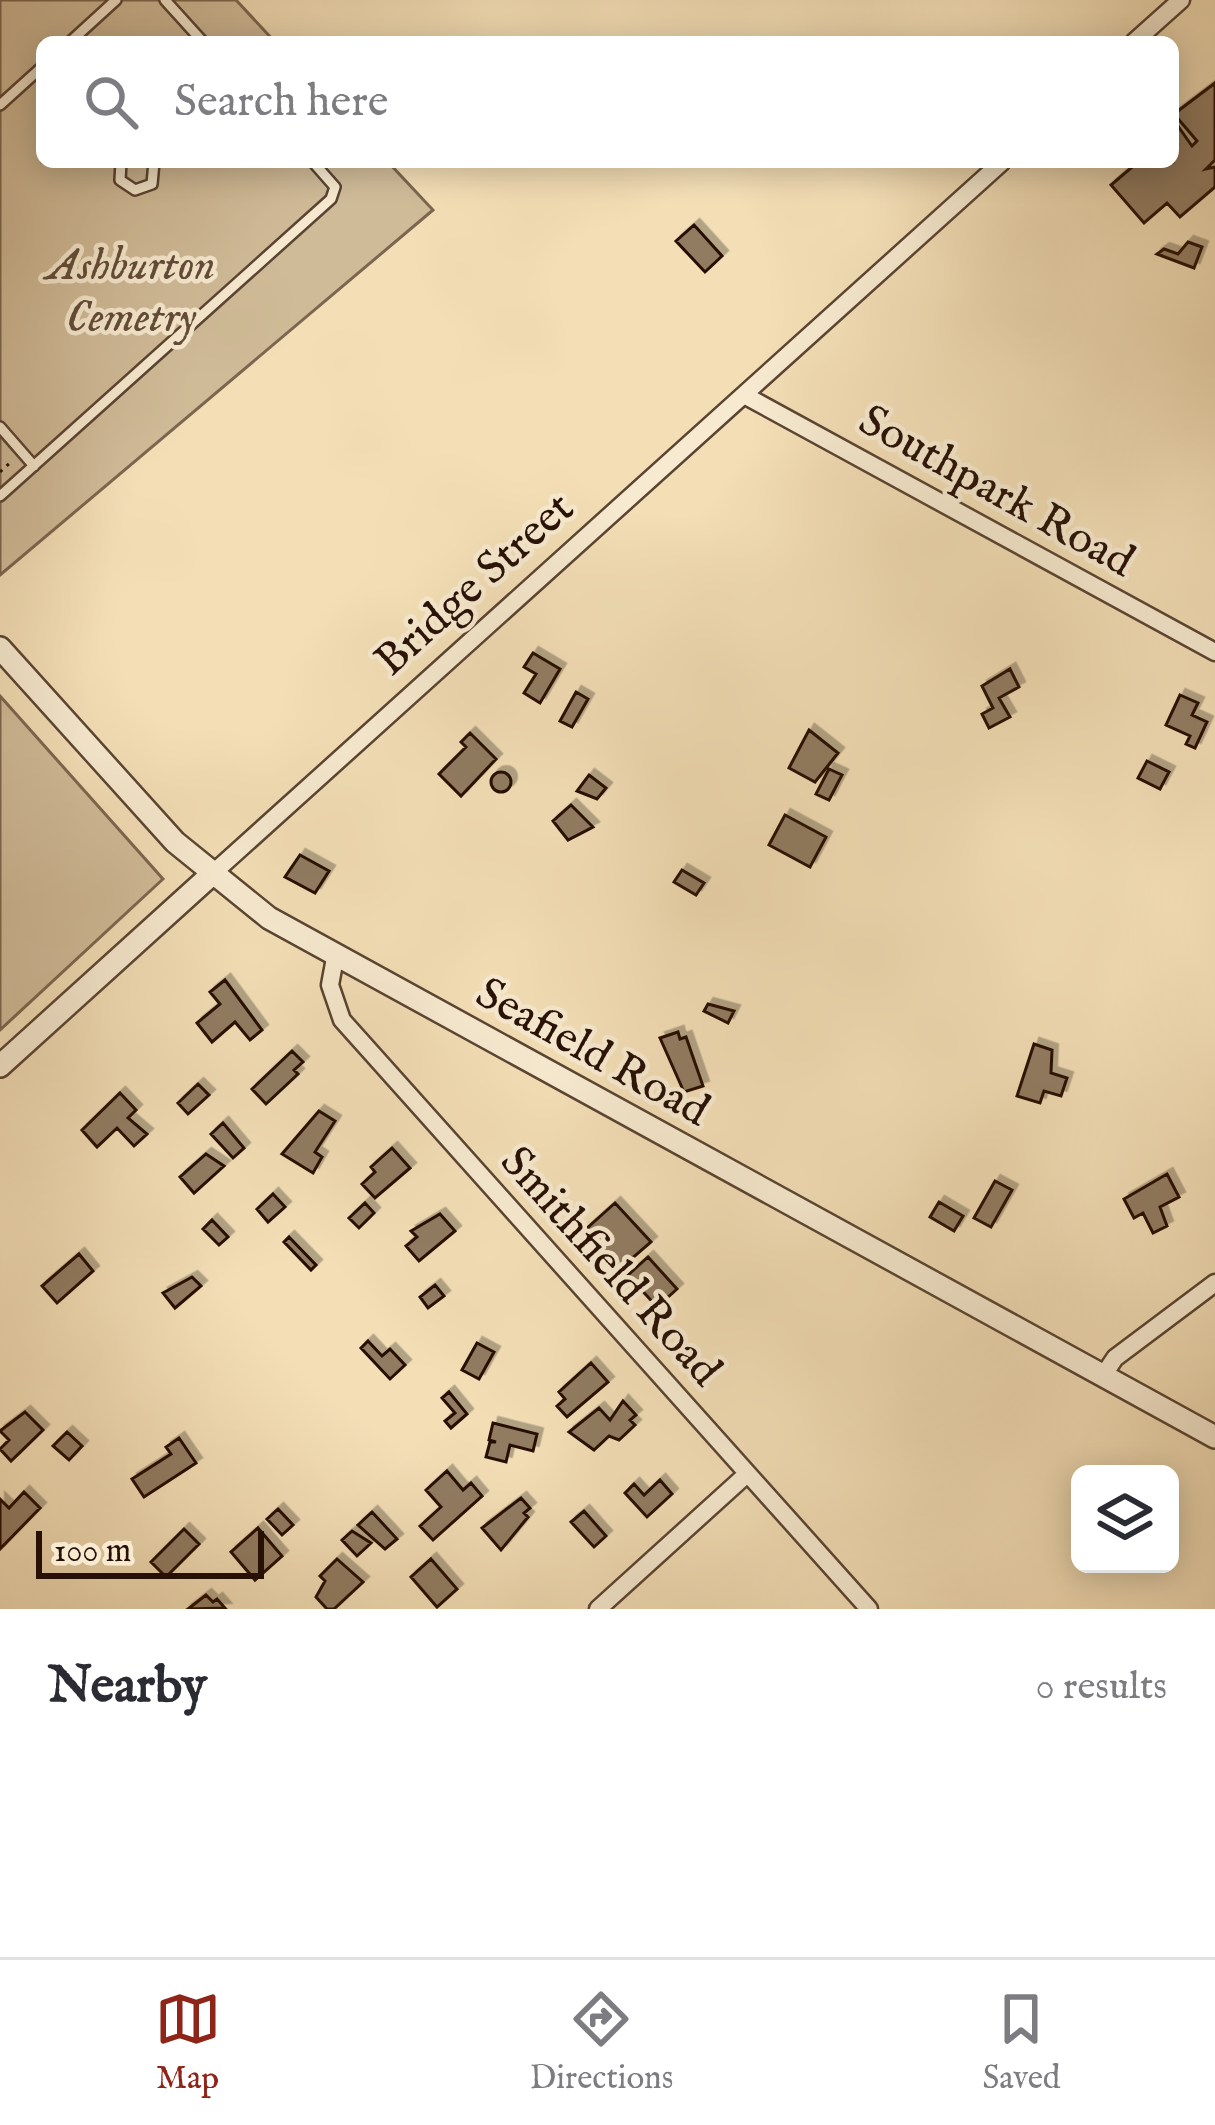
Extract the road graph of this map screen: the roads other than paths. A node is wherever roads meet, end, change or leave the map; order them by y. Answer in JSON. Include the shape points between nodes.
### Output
{"nodes":[{"id":1,"x":116,"y":0,"type":"edge"},
{"id":2,"x":165,"y":0,"type":"edge"},
{"id":3,"x":1181,"y":0,"type":"edge"},
{"id":4,"x":77,"y":36,"type":"edge"},
{"id":5,"x":198,"y":36,"type":"edge"},
{"id":6,"x":1141,"y":36,"type":"edge"},
{"id":7,"x":36,"y":72,"type":"edge"},
{"id":8,"x":0,"y":105,"type":"edge"},
{"id":9,"x":121,"y":168,"type":"edge"},
{"id":10,"x":153,"y":168,"type":"edge"},
{"id":11,"x":318,"y":168,"type":"edge"},
{"id":12,"x":995,"y":168,"type":"edge"},
{"id":13,"x":744,"y":395,"type":"junction"},
{"id":14,"x":0,"y":427,"type":"edge"},
{"id":15,"x":34,"y":466,"type":"junction"},
{"id":16,"x":0,"y":496,"type":"edge"},
{"id":17,"x":0,"y":648,"type":"edge"},
{"id":18,"x":1215,"y":652,"type":"edge"},
{"id":19,"x":211,"y":875,"type":"junction"},
{"id":20,"x":335,"y":958,"type":"junction"},
{"id":21,"x":0,"y":1066,"type":"edge"},
{"id":22,"x":1215,"y":1283,"type":"edge"},
{"id":23,"x":1103,"y":1376,"type":"junction"},
{"id":24,"x":1215,"y":1437,"type":"edge"},
{"id":25,"x":747,"y":1474,"type":"junction"},
{"id":26,"x":598,"y":1609,"type":"edge"},
{"id":27,"x":869,"y":1609,"type":"edge"}],
"edges":[{"from":1,"to":4,"type":"lane"},
{"from":2,"to":5,"type":"lane"},
{"from":3,"to":6,"type":"street"},
{"from":7,"to":8,"type":"lane"},
{"from":9,"to":10,"type":"lane","via":[[120,180],[135,190],[152,184]]},
{"from":11,"to":15,"type":"lane","via":[[335,187],[332,199]]},
{"from":12,"to":13,"type":"street","name":"Bridge Street"},
{"from":13,"to":18,"type":"street","name":"Southpark Road"},
{"from":13,"to":19,"type":"street","name":"Bridge Street"},
{"from":14,"to":15,"type":"lane"},
{"from":15,"to":16,"type":"lane"},
{"from":17,"to":19,"type":"street","name":"Seafield Road"},
{"from":19,"to":20,"type":"street","name":"Seafield Road"},
{"from":19,"to":21,"type":"street","name":"Bridge Street"},
{"from":20,"to":23,"type":"street","name":"Seafield Road"},
{"from":20,"to":25,"type":"street","name":"Smithfield Road","via":[[330,986],[342,1020]]},
{"from":22,"to":23,"type":"street","via":[[1115,1358]]},
{"from":23,"to":24,"type":"street","name":"Seafield Road"},
{"from":25,"to":26,"type":"street"},
{"from":25,"to":27,"type":"street","name":"Smithfield Road"}]}
